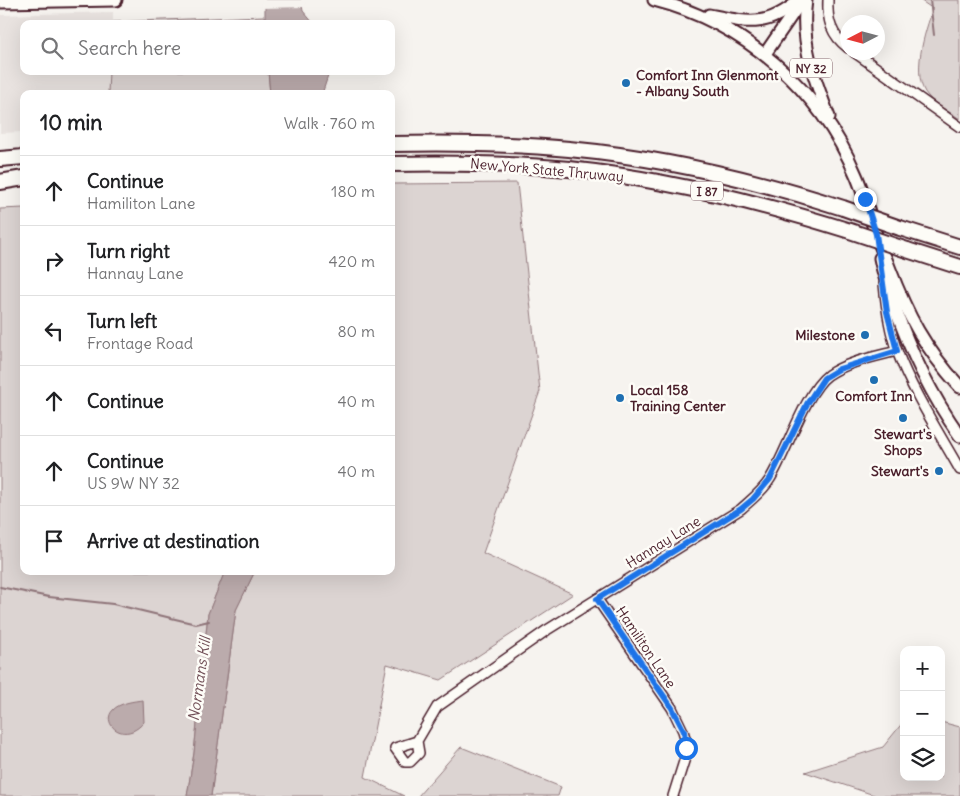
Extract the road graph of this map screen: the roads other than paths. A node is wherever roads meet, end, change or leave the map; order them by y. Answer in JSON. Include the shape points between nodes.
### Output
{"nodes":[{"id":1,"x":116,"y":0,"type":"edge"},
{"id":2,"x":654,"y":0,"type":"edge"},
{"id":3,"x":801,"y":0,"type":"edge"},
{"id":4,"x":806,"y":0,"type":"edge"},
{"id":5,"x":828,"y":0,"type":"edge"},
{"id":6,"x":0,"y":2,"type":"edge"},
{"id":7,"x":691,"y":12,"type":"junction"},
{"id":8,"x":840,"y":41,"type":"edge"},
{"id":9,"x":764,"y":54,"type":"junction"},
{"id":10,"x":865,"y":60,"type":"edge"},
{"id":11,"x":960,"y":127,"type":"edge"},
{"id":12,"x":834,"y":132,"type":"junction"},
{"id":13,"x":395,"y":144,"type":"edge"},
{"id":14,"x":20,"y":158,"type":"edge"},
{"id":15,"x":0,"y":160,"type":"edge"},
{"id":16,"x":395,"y":164,"type":"edge"},
{"id":17,"x":20,"y":179,"type":"edge"},
{"id":18,"x":0,"y":182,"type":"edge"},
{"id":19,"x":876,"y":234,"type":"junction"},
{"id":20,"x":960,"y":247,"type":"edge"},
{"id":21,"x":960,"y":268,"type":"edge"},
{"id":22,"x":882,"y":273,"type":"junction"},
{"id":23,"x":925,"y":344,"type":"junction"},
{"id":24,"x":897,"y":351,"type":"junction"},
{"id":25,"x":960,"y":387,"type":"edge"},
{"id":26,"x":960,"y":396,"type":"edge"},
{"id":27,"x":960,"y":436,"type":"edge"},
{"id":28,"x":960,"y":470,"type":"edge"},
{"id":29,"x":597,"y":599,"type":"junction"},
{"id":30,"x":418,"y":742,"type":"dead end"},
{"id":31,"x":673,"y":796,"type":"edge"}],
"edges":[{"from":1,"to":6,"type":"main road"},
{"from":2,"to":7,"type":"main road"},
{"from":3,"to":7,"type":"main road","via":[[778,16],[760,21],[747,22]]},
{"from":3,"to":9,"type":"main road"},
{"from":4,"to":12,"type":"main road","number":"NY 32","via":[[807,53]]},
{"from":5,"to":8,"type":"street","via":[[831,27]]},
{"from":7,"to":9,"type":"main road","via":[[723,27]]},
{"from":9,"to":12,"type":"main road","via":[[804,91]]},
{"from":10,"to":11,"type":"street"},
{"from":12,"to":19,"type":"main road","via":[[857,176]]},
{"from":13,"to":20,"type":"highway","name":"New York State Thruway","number":"I 87","bridge":true,"via":[[500,144],[562,148],[686,166],[843,208]]},
{"from":14,"to":15,"type":"highway"},
{"from":16,"to":21,"type":"highway","name":"New York State Thruway","number":"I 87","bridge":true,"via":[[522,166],[637,178],[750,201]]},
{"from":17,"to":18,"type":"highway"},
{"from":19,"to":22,"type":"main road"},
{"from":19,"to":23,"type":"main road","via":[[903,303]]},
{"from":22,"to":24,"type":"street"},
{"from":22,"to":27,"type":"main road","via":[[919,365]]},
{"from":23,"to":25,"type":"main road"},
{"from":23,"to":26,"type":"main road","via":[[941,374]]},
{"from":24,"to":28,"type":"street","via":[[915,391]]},
{"from":24,"to":29,"type":"street","name":"Hannay Lane","via":[[839,369],[824,378],[807,404],[770,479],[753,499]]},
{"from":29,"to":30,"type":"street","name":"Hannay Lane","via":[[437,707]]},
{"from":29,"to":31,"type":"street","name":"Hamiliton Lane","via":[[672,708],[684,731],[685,758]]}]}
